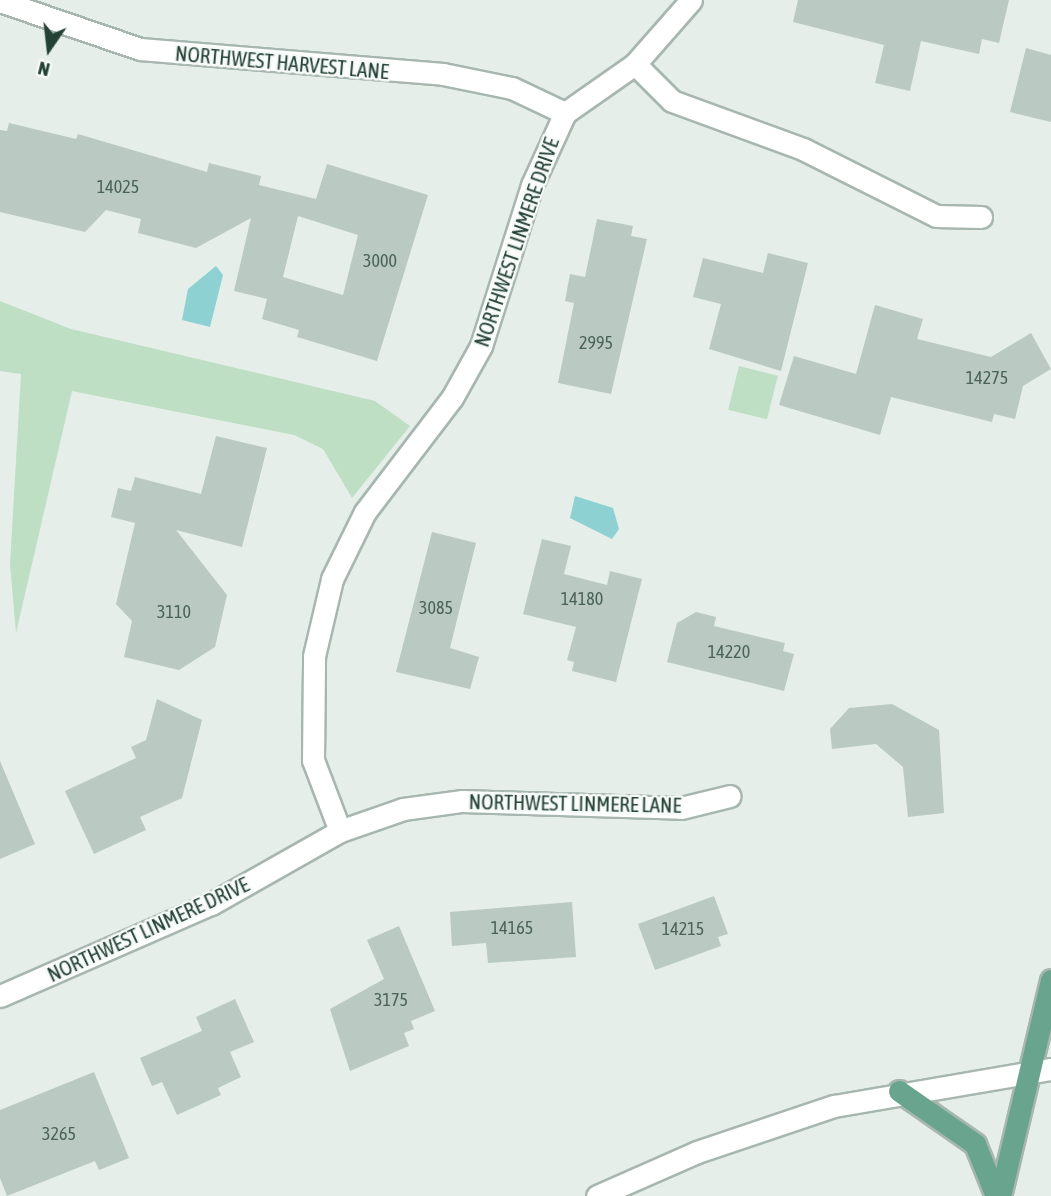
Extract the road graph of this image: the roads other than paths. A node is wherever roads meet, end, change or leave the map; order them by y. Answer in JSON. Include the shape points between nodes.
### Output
{"nodes":[{"id":1,"x":691,"y":0,"type":"edge"},
{"id":2,"x":0,"y":1,"type":"edge"},
{"id":3,"x":635,"y":64,"type":"junction"},
{"id":4,"x":565,"y":113,"type":"junction"},
{"id":5,"x":981,"y":217,"type":"dead end"},
{"id":6,"x":730,"y":796,"type":"dead end"},
{"id":7,"x":340,"y":831,"type":"junction"},
{"id":8,"x":1051,"y":980,"type":"edge"},
{"id":9,"x":0,"y":996,"type":"edge"},
{"id":10,"x":1051,"y":1069,"type":"edge"},
{"id":11,"x":1029,"y":1071,"type":"junction"},
{"id":12,"x":899,"y":1091,"type":"junction"},
{"id":13,"x":597,"y":1196,"type":"edge"},
{"id":14,"x":998,"y":1196,"type":"edge"}],
"edges":[{"from":1,"to":3,"type":"street","name":"NORTHWEST LINMERE DRIVE"},
{"from":2,"to":4,"type":"street","name":"NORTHWEST HARVEST LANE","via":[[140,49],[443,74],[512,88]]},
{"from":3,"to":4,"type":"street","name":"NORTHWEST LINMERE DRIVE"},
{"from":3,"to":5,"type":"street","via":[[672,101],[803,149],[936,216]]},
{"from":4,"to":7,"type":"street","name":"NORTHWEST LINMERE DRIVE","via":[[532,186],[481,346],[452,398],[365,512],[332,579],[314,656],[313,760]]},
{"from":6,"to":7,"type":"street","name":"NORTHWEST LINMERE LANE","via":[[681,808],[462,801],[403,809]]},
{"from":7,"to":9,"type":"street","name":"NORTHWEST LINMERE DRIVE","via":[[211,904]]},
{"from":8,"to":11,"type":"main road"},
{"from":10,"to":11,"type":"street"},
{"from":11,"to":12,"type":"street"},
{"from":11,"to":14,"type":"main road"},
{"from":12,"to":13,"type":"street","via":[[697,1152]]},
{"from":12,"to":14,"type":"main road","via":[[975,1144]]}]}
